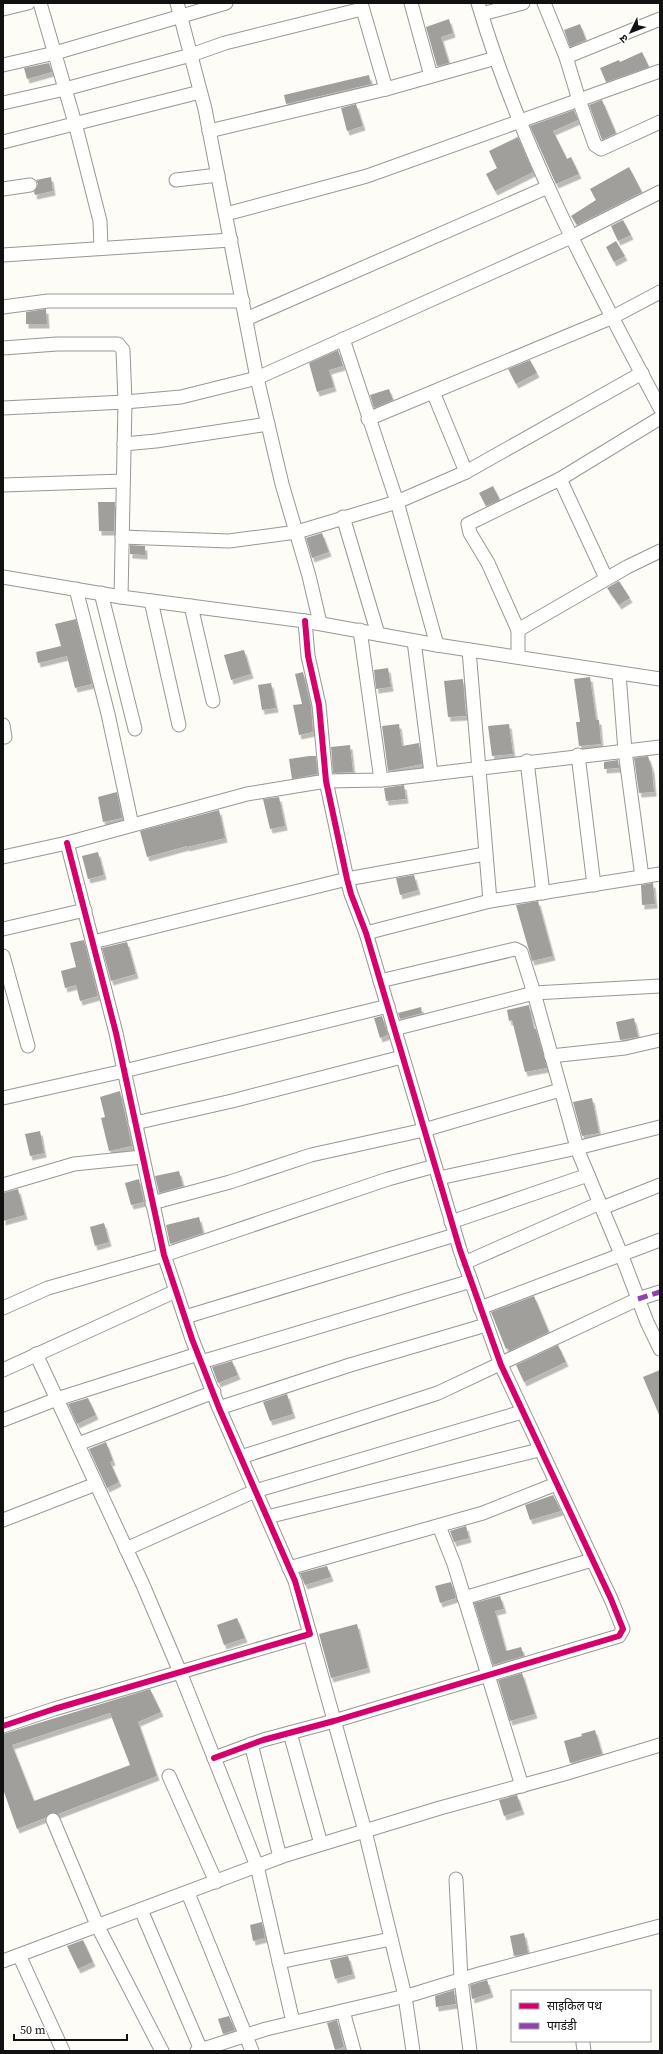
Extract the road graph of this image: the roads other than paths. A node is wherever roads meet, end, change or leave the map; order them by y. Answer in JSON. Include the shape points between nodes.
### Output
{"nodes":[{"id":1,"x":28,"y":3,"type":"edge"},
{"id":2,"x":40,"y":3,"type":"edge"},
{"id":3,"x":177,"y":3,"type":"edge"},
{"id":4,"x":226,"y":3,"type":"edge"},
{"id":5,"x":411,"y":3,"type":"edge"},
{"id":6,"x":523,"y":3,"type":"edge"},
{"id":7,"x":544,"y":3,"type":"edge"},
{"id":8,"x":362,"y":6,"type":"edge"},
{"id":9,"x":3,"y":9,"type":"edge"},
{"id":10,"x":480,"y":9,"type":"edge"},
{"id":11,"x":181,"y":16,"type":"junction"},
{"id":12,"x":660,"y":19,"type":"edge"},
{"id":13,"x":55,"y":53,"type":"junction"},
{"id":14,"x":191,"y":55,"type":"junction"},
{"id":15,"x":566,"y":57,"type":"junction"},
{"id":16,"x":496,"y":58,"type":"junction"},
{"id":17,"x":3,"y":65,"type":"edge"},
{"id":18,"x":660,"y":71,"type":"edge"},
{"id":19,"x":431,"y":76,"type":"junction"},
{"id":20,"x":65,"y":89,"type":"junction"},
{"id":21,"x":386,"y":89,"type":"junction"},
{"id":22,"x":200,"y":92,"type":"junction"},
{"id":23,"x":579,"y":100,"type":"junction"},
{"id":24,"x":3,"y":103,"type":"edge"},
{"id":25,"x":519,"y":120,"type":"junction"},
{"id":26,"x":660,"y":122,"type":"edge"},
{"id":27,"x":75,"y":123,"type":"junction"},
{"id":28,"x":209,"y":131,"type":"junction"},
{"id":29,"x":3,"y":142,"type":"edge"},
{"id":30,"x":218,"y":175,"type":"junction"},
{"id":31,"x":176,"y":180,"type":"dead end"},
{"id":32,"x":30,"y":185,"type":"dead end"},
{"id":33,"x":548,"y":187,"type":"junction"},
{"id":34,"x":3,"y":189,"type":"edge"},
{"id":35,"x":660,"y":192,"type":"edge"},
{"id":36,"x":226,"y":214,"type":"junction"},
{"id":37,"x":571,"y":237,"type":"junction"},
{"id":38,"x":232,"y":240,"type":"junction"},
{"id":39,"x":101,"y":248,"type":"junction"},
{"id":40,"x":3,"y":255,"type":"edge"},
{"id":41,"x":660,"y":292,"type":"edge"},
{"id":42,"x":243,"y":300,"type":"junction"},
{"id":43,"x":3,"y":307,"type":"edge"},
{"id":44,"x":613,"y":317,"type":"junction"},
{"id":45,"x":246,"y":319,"type":"junction"},
{"id":46,"x":343,"y":339,"type":"junction"},
{"id":47,"x":3,"y":348,"type":"edge"},
{"id":48,"x":642,"y":373,"type":"junction"},
{"id":49,"x":257,"y":378,"type":"junction"},
{"id":50,"x":654,"y":383,"type":"edge"},
{"id":51,"x":433,"y":392,"type":"junction"},
{"id":52,"x":125,"y":402,"type":"junction"},
{"id":53,"x":3,"y":408,"type":"edge"},
{"id":54,"x":660,"y":408,"type":"edge"},
{"id":55,"x":660,"y":418,"type":"edge"},
{"id":56,"x":368,"y":419,"type":"junction"},
{"id":57,"x":268,"y":424,"type":"junction"},
{"id":58,"x":124,"y":444,"type":"junction"},
{"id":59,"x":466,"y":472,"type":"junction"},
{"id":60,"x":560,"y":479,"type":"junction"},
{"id":61,"x":123,"y":481,"type":"junction"},
{"id":62,"x":3,"y":485,"type":"edge"},
{"id":63,"x":396,"y":502,"type":"junction"},
{"id":64,"x":343,"y":517,"type":"junction"},
{"id":65,"x":297,"y":532,"type":"junction"},
{"id":66,"x":122,"y":537,"type":"junction"},
{"id":67,"x":660,"y":551,"type":"edge"},
{"id":68,"x":3,"y":577,"type":"edge"},
{"id":69,"x":606,"y":578,"type":"junction"},
{"id":70,"x":76,"y":589,"type":"junction"},
{"id":71,"x":101,"y":593,"type":"junction"},
{"id":72,"x":121,"y":597,"type":"junction"},
{"id":73,"x":151,"y":601,"type":"junction"},
{"id":74,"x":191,"y":606,"type":"junction"},
{"id":75,"x":305,"y":621,"type":"junction"},
{"id":76,"x":320,"y":623,"type":"junction"},
{"id":77,"x":360,"y":630,"type":"junction"},
{"id":78,"x":518,"y":630,"type":"junction"},
{"id":79,"x":378,"y":634,"type":"junction"},
{"id":80,"x":414,"y":641,"type":"junction"},
{"id":81,"x":437,"y":645,"type":"junction"},
{"id":82,"x":469,"y":650,"type":"junction"},
{"id":83,"x":518,"y":657,"type":"junction"},
{"id":84,"x":619,"y":674,"type":"junction"},
{"id":85,"x":660,"y":679,"type":"edge"},
{"id":86,"x":213,"y":701,"type":"dead end"},
{"id":87,"x":179,"y":725,"type":"dead end"},
{"id":88,"x":135,"y":729,"type":"dead end"},
{"id":89,"x":660,"y":747,"type":"edge"},
{"id":90,"x":625,"y":751,"type":"junction"},
{"id":91,"x":578,"y":755,"type":"junction"},
{"id":92,"x":527,"y":761,"type":"junction"},
{"id":93,"x":478,"y":767,"type":"junction"},
{"id":94,"x":431,"y":773,"type":"junction"},
{"id":95,"x":381,"y":780,"type":"junction"},
{"id":96,"x":326,"y":781,"type":"junction"},
{"id":97,"x":132,"y":825,"type":"junction"},
{"id":98,"x":67,"y":843,"type":"junction"},
{"id":99,"x":485,"y":854,"type":"junction"},
{"id":100,"x":3,"y":857,"type":"edge"},
{"id":101,"x":660,"y":874,"type":"edge"},
{"id":102,"x":642,"y":877,"type":"junction"},
{"id":103,"x":347,"y":879,"type":"junction"},
{"id":104,"x":594,"y":885,"type":"junction"},
{"id":105,"x":543,"y":893,"type":"junction"},
{"id":106,"x":490,"y":901,"type":"junction"},
{"id":107,"x":85,"y":910,"type":"junction"},
{"id":108,"x":3,"y":929,"type":"edge"},
{"id":109,"x":366,"y":933,"type":"junction"},
{"id":110,"x":93,"y":942,"type":"junction"},
{"id":111,"x":3,"y":956,"type":"edge"},
{"id":112,"x":380,"y":981,"type":"junction"},
{"id":113,"x":660,"y":986,"type":"edge"},
{"id":114,"x":534,"y":993,"type":"junction"},
{"id":115,"x":388,"y":1006,"type":"junction"},
{"id":116,"x":394,"y":1029,"type":"junction"},
{"id":117,"x":660,"y":1040,"type":"edge"},
{"id":118,"x":28,"y":1046,"type":"dead end"},
{"id":119,"x":551,"y":1056,"type":"junction"},
{"id":120,"x":402,"y":1057,"type":"junction"},
{"id":121,"x":124,"y":1071,"type":"junction"},
{"id":122,"x":560,"y":1090,"type":"junction"},
{"id":123,"x":3,"y":1098,"type":"edge"},
{"id":124,"x":135,"y":1123,"type":"junction"},
{"id":125,"x":660,"y":1127,"type":"edge"},
{"id":126,"x":424,"y":1130,"type":"junction"},
{"id":127,"x":577,"y":1148,"type":"junction"},
{"id":128,"x":142,"y":1157,"type":"junction"},
{"id":129,"x":437,"y":1172,"type":"junction"},
{"id":130,"x":588,"y":1175,"type":"junction"},
{"id":131,"x":3,"y":1185,"type":"edge"},
{"id":132,"x":660,"y":1186,"type":"edge"},
{"id":133,"x":152,"y":1202,"type":"junction"},
{"id":134,"x":601,"y":1206,"type":"junction"},
{"id":135,"x":451,"y":1222,"type":"junction"},
{"id":136,"x":455,"y":1235,"type":"junction"},
{"id":137,"x":660,"y":1240,"type":"edge"},
{"id":138,"x":621,"y":1254,"type":"junction"},
{"id":139,"x":164,"y":1255,"type":"junction"},
{"id":140,"x":464,"y":1263,"type":"junction"},
{"id":141,"x":471,"y":1281,"type":"junction"},
{"id":142,"x":176,"y":1291,"type":"junction"},
{"id":143,"x":660,"y":1292,"type":"edge"},
{"id":144,"x":638,"y":1299,"type":"junction"},
{"id":145,"x":3,"y":1308,"type":"edge"},
{"id":146,"x":480,"y":1308,"type":"junction"},
{"id":147,"x":185,"y":1317,"type":"junction"},
{"id":148,"x":486,"y":1325,"type":"junction"},
{"id":149,"x":658,"y":1342,"type":"edge"},
{"id":150,"x":36,"y":1354,"type":"junction"},
{"id":151,"x":199,"y":1358,"type":"junction"},
{"id":152,"x":500,"y":1365,"type":"junction"},
{"id":153,"x":3,"y":1370,"type":"edge"},
{"id":154,"x":214,"y":1392,"type":"junction"},
{"id":155,"x":57,"y":1399,"type":"junction"},
{"id":156,"x":219,"y":1408,"type":"junction"},
{"id":157,"x":522,"y":1412,"type":"junction"},
{"id":158,"x":3,"y":1420,"type":"edge"},
{"id":159,"x":78,"y":1444,"type":"junction"},
{"id":160,"x":539,"y":1450,"type":"junction"},
{"id":161,"x":241,"y":1457,"type":"junction"},
{"id":162,"x":96,"y":1484,"type":"junction"},
{"id":163,"x":556,"y":1484,"type":"junction"},
{"id":164,"x":255,"y":1491,"type":"junction"},
{"id":165,"x":268,"y":1517,"type":"junction"},
{"id":166,"x":3,"y":1520,"type":"edge"},
{"id":167,"x":439,"y":1526,"type":"junction"},
{"id":168,"x":126,"y":1549,"type":"junction"},
{"id":169,"x":592,"y":1560,"type":"junction"},
{"id":170,"x":289,"y":1568,"type":"junction"},
{"id":171,"x":464,"y":1598,"type":"junction"},
{"id":172,"x":310,"y":1634,"type":"junction"},
{"id":173,"x":180,"y":1672,"type":"junction"},
{"id":174,"x":487,"y":1675,"type":"junction"},
{"id":175,"x":334,"y":1721,"type":"junction"},
{"id":176,"x":3,"y":1726,"type":"edge"},
{"id":177,"x":290,"y":1733,"type":"junction"},
{"id":178,"x":251,"y":1744,"type":"junction"},
{"id":179,"x":660,"y":1745,"type":"edge"},
{"id":180,"x":214,"y":1758,"type":"junction"},
{"id":181,"x":169,"y":1776,"type":"dead end"},
{"id":182,"x":522,"y":1786,"type":"junction"},
{"id":183,"x":53,"y":1820,"type":"dead end"},
{"id":184,"x":365,"y":1831,"type":"junction"},
{"id":185,"x":320,"y":1844,"type":"junction"},
{"id":186,"x":280,"y":1857,"type":"junction"},
{"id":187,"x":257,"y":1866,"type":"junction"},
{"id":188,"x":456,"y":1879,"type":"dead end"},
{"id":189,"x":216,"y":1882,"type":"junction"},
{"id":190,"x":188,"y":1893,"type":"junction"},
{"id":191,"x":142,"y":1910,"type":"junction"},
{"id":192,"x":98,"y":1926,"type":"junction"},
{"id":193,"x":660,"y":1926,"type":"edge"},
{"id":194,"x":391,"y":1939,"type":"junction"},
{"id":195,"x":19,"y":1955,"type":"junction"},
{"id":196,"x":3,"y":1961,"type":"edge"},
{"id":197,"x":279,"y":1962,"type":"junction"},
{"id":198,"x":461,"y":1979,"type":"junction"},
{"id":199,"x":405,"y":1996,"type":"junction"},
{"id":200,"x":344,"y":2011,"type":"junction"},
{"id":201,"x":293,"y":2022,"type":"junction"},
{"id":202,"x":247,"y":2035,"type":"junction"},
{"id":203,"x":199,"y":2050,"type":"edge"},
{"id":204,"x":63,"y":2051,"type":"edge"},
{"id":205,"x":162,"y":2051,"type":"edge"},
{"id":206,"x":252,"y":2051,"type":"edge"},
{"id":207,"x":354,"y":2051,"type":"edge"},
{"id":208,"x":413,"y":2051,"type":"edge"},
{"id":209,"x":470,"y":2051,"type":"edge"}],
"edges":[{"from":1,"to":9,"type":"street"},
{"from":2,"to":13,"type":"street"},
{"from":3,"to":11,"type":"street"},
{"from":4,"to":11,"type":"street"},
{"from":5,"to":19,"type":"street"},
{"from":6,"to":10,"type":"street"},
{"from":7,"to":15,"type":"street"},
{"from":8,"to":14,"type":"street","via":[[225,43]]},
{"from":8,"to":21,"type":"street"},
{"from":10,"to":16,"type":"street"},
{"from":11,"to":13,"type":"street"},
{"from":11,"to":14,"type":"street"},
{"from":12,"to":15,"type":"street"},
{"from":13,"to":17,"type":"street"},
{"from":13,"to":20,"type":"street"},
{"from":14,"to":20,"type":"street"},
{"from":14,"to":22,"type":"street"},
{"from":15,"to":23,"type":"street"},
{"from":16,"to":19,"type":"street"},
{"from":16,"to":25,"type":"street"},
{"from":18,"to":23,"type":"street"},
{"from":19,"to":21,"type":"street"},
{"from":20,"to":24,"type":"street"},
{"from":20,"to":27,"type":"street"},
{"from":21,"to":28,"type":"street"},
{"from":22,"to":27,"type":"street"},
{"from":22,"to":28,"type":"street"},
{"from":23,"to":25,"type":"street"},
{"from":23,"to":26,"type":"street","via":[[598,148],[601,149]]},
{"from":25,"to":33,"type":"street"},
{"from":25,"to":36,"type":"street","via":[[367,176]]},
{"from":27,"to":29,"type":"street"},
{"from":27,"to":39,"type":"street","via":[[100,221]]},
{"from":28,"to":30,"type":"street"},
{"from":30,"to":31,"type":"street"},
{"from":30,"to":36,"type":"street"},
{"from":32,"to":34,"type":"street"},
{"from":33,"to":37,"type":"street"},
{"from":33,"to":45,"type":"street"},
{"from":35,"to":37,"type":"street"},
{"from":36,"to":38,"type":"street"},
{"from":37,"to":44,"type":"street"},
{"from":37,"to":46,"type":"street"},
{"from":38,"to":39,"type":"street"},
{"from":38,"to":42,"type":"street"},
{"from":39,"to":40,"type":"street"},
{"from":41,"to":44,"type":"street"},
{"from":42,"to":43,"type":"street","via":[[48,301]]},
{"from":42,"to":45,"type":"street"},
{"from":44,"to":48,"type":"street"},
{"from":44,"to":51,"type":"street"},
{"from":45,"to":49,"type":"street"},
{"from":46,"to":49,"type":"street"},
{"from":46,"to":56,"type":"street"},
{"from":47,"to":52,"type":"street","via":[[57,344],[118,344],[123,350]]},
{"from":48,"to":50,"type":"street"},
{"from":48,"to":59,"type":"street"},
{"from":49,"to":52,"type":"street","via":[[181,397]]},
{"from":49,"to":57,"type":"street"},
{"from":50,"to":54,"type":"street"},
{"from":51,"to":56,"type":"street"},
{"from":51,"to":59,"type":"street"},
{"from":52,"to":53,"type":"street"},
{"from":52,"to":58,"type":"street"},
{"from":55,"to":60,"type":"street"},
{"from":56,"to":63,"type":"street"},
{"from":57,"to":58,"type":"street"},
{"from":57,"to":65,"type":"street","via":[[282,484]]},
{"from":58,"to":61,"type":"street"},
{"from":59,"to":63,"type":"street"},
{"from":60,"to":69,"type":"street"},
{"from":60,"to":78,"type":"street","via":[[470,522],[468,527],[488,563]]},
{"from":61,"to":62,"type":"street"},
{"from":61,"to":66,"type":"street"},
{"from":63,"to":64,"type":"street"},
{"from":63,"to":81,"type":"street"},
{"from":64,"to":65,"type":"street"},
{"from":64,"to":79,"type":"street"},
{"from":65,"to":66,"type":"street","via":[[229,541]]},
{"from":65,"to":76,"type":"street"},
{"from":66,"to":72,"type":"street"},
{"from":67,"to":69,"type":"street"},
{"from":68,"to":70,"type":"street"},
{"from":69,"to":78,"type":"street"},
{"from":70,"to":71,"type":"street"},
{"from":70,"to":97,"type":"street","via":[[108,714]]},
{"from":71,"to":72,"type":"street"},
{"from":71,"to":88,"type":"street"},
{"from":72,"to":73,"type":"street"},
{"from":73,"to":74,"type":"street"},
{"from":73,"to":87,"type":"street"},
{"from":74,"to":75,"type":"street"},
{"from":74,"to":86,"type":"street"},
{"from":75,"to":76,"type":"street"},
{"from":75,"to":96,"type":"street","via":[[308,656],[319,704]]},
{"from":76,"to":77,"type":"street"},
{"from":77,"to":79,"type":"street"},
{"from":77,"to":95,"type":"street"},
{"from":78,"to":83,"type":"street"},
{"from":79,"to":80,"type":"street"},
{"from":80,"to":81,"type":"street"},
{"from":80,"to":94,"type":"street"},
{"from":81,"to":82,"type":"street"},
{"from":82,"to":83,"type":"street"},
{"from":82,"to":93,"type":"street"},
{"from":83,"to":84,"type":"street"},
{"from":84,"to":85,"type":"street"},
{"from":84,"to":90,"type":"street"},
{"from":89,"to":90,"type":"street"},
{"from":90,"to":91,"type":"street"},
{"from":90,"to":102,"type":"street"},
{"from":91,"to":92,"type":"street"},
{"from":91,"to":104,"type":"street"},
{"from":92,"to":93,"type":"street"},
{"from":92,"to":105,"type":"street"},
{"from":93,"to":94,"type":"street"},
{"from":93,"to":99,"type":"street"},
{"from":94,"to":95,"type":"street"},
{"from":95,"to":96,"type":"street"},
{"from":96,"to":97,"type":"street","via":[[247,794]]},
{"from":96,"to":103,"type":"street"},
{"from":97,"to":98,"type":"street"},
{"from":98,"to":100,"type":"street"},
{"from":98,"to":107,"type":"street"},
{"from":99,"to":103,"type":"street"},
{"from":99,"to":106,"type":"street"},
{"from":101,"to":102,"type":"street"},
{"from":102,"to":104,"type":"street"},
{"from":103,"to":109,"type":"street"},
{"from":103,"to":110,"type":"street"},
{"from":104,"to":105,"type":"street"},
{"from":105,"to":106,"type":"street"},
{"from":106,"to":109,"type":"street"},
{"from":107,"to":108,"type":"street"},
{"from":107,"to":110,"type":"street"},
{"from":109,"to":112,"type":"street"},
{"from":110,"to":121,"type":"street"},
{"from":111,"to":118,"type":"street"},
{"from":112,"to":114,"type":"street","via":[[515,949],[521,952],[525,960]]},
{"from":112,"to":115,"type":"street"},
{"from":113,"to":114,"type":"street"},
{"from":114,"to":116,"type":"street"},
{"from":114,"to":119,"type":"street"},
{"from":115,"to":116,"type":"street"},
{"from":115,"to":121,"type":"street"},
{"from":116,"to":120,"type":"street"},
{"from":117,"to":119,"type":"street","via":[[624,1048]]},
{"from":119,"to":122,"type":"street"},
{"from":120,"to":124,"type":"street"},
{"from":120,"to":126,"type":"street"},
{"from":121,"to":123,"type":"street"},
{"from":121,"to":124,"type":"street"},
{"from":122,"to":126,"type":"street"},
{"from":122,"to":127,"type":"street"},
{"from":124,"to":128,"type":"street"},
{"from":125,"to":127,"type":"street"},
{"from":126,"to":129,"type":"street"},
{"from":126,"to":133,"type":"street","via":[[311,1155],[230,1182]]},
{"from":127,"to":129,"type":"street"},
{"from":127,"to":130,"type":"street"},
{"from":128,"to":131,"type":"street","via":[[74,1164]]},
{"from":128,"to":133,"type":"street"},
{"from":129,"to":135,"type":"street"},
{"from":129,"to":139,"type":"street","via":[[388,1179]]},
{"from":130,"to":134,"type":"street"},
{"from":130,"to":135,"type":"street"},
{"from":132,"to":134,"type":"street"},
{"from":133,"to":139,"type":"street"},
{"from":134,"to":138,"type":"street"},
{"from":134,"to":140,"type":"street"},
{"from":135,"to":136,"type":"street"},
{"from":136,"to":140,"type":"street"},
{"from":136,"to":147,"type":"street"},
{"from":137,"to":138,"type":"street"},
{"from":138,"to":144,"type":"street"},
{"from":138,"to":146,"type":"street"},
{"from":139,"to":142,"type":"street"},
{"from":139,"to":145,"type":"street","via":[[48,1288]]},
{"from":140,"to":141,"type":"street"},
{"from":141,"to":146,"type":"street"},
{"from":141,"to":151,"type":"street"},
{"from":142,"to":147,"type":"street"},
{"from":142,"to":150,"type":"street"},
{"from":143,"to":144,"type":"street"},
{"from":144,"to":149,"type":"street"},
{"from":144,"to":152,"type":"street"},
{"from":146,"to":148,"type":"street"},
{"from":147,"to":151,"type":"street"},
{"from":148,"to":152,"type":"street"},
{"from":148,"to":156,"type":"street","via":[[350,1365]]},
{"from":150,"to":153,"type":"street"},
{"from":150,"to":155,"type":"street"},
{"from":151,"to":154,"type":"street"},
{"from":151,"to":155,"type":"street"},
{"from":152,"to":157,"type":"street"},
{"from":152,"to":161,"type":"street","via":[[438,1393]]},
{"from":154,"to":156,"type":"street"},
{"from":154,"to":159,"type":"street"},
{"from":155,"to":158,"type":"street"},
{"from":155,"to":159,"type":"street"},
{"from":156,"to":161,"type":"street"},
{"from":157,"to":160,"type":"street"},
{"from":157,"to":164,"type":"street"},
{"from":159,"to":162,"type":"street"},
{"from":160,"to":163,"type":"street"},
{"from":160,"to":165,"type":"street"},
{"from":161,"to":164,"type":"street"},
{"from":162,"to":166,"type":"street"},
{"from":162,"to":168,"type":"street"},
{"from":163,"to":167,"type":"street","via":[[483,1513]]},
{"from":163,"to":169,"type":"street"},
{"from":164,"to":165,"type":"street"},
{"from":164,"to":168,"type":"street"},
{"from":165,"to":170,"type":"street"},
{"from":167,"to":170,"type":"street"},
{"from":167,"to":171,"type":"street"},
{"from":168,"to":173,"type":"street"},
{"from":169,"to":171,"type":"street"},
{"from":169,"to":174,"type":"street","via":[[611,1599],[623,1629],[622,1633]]},
{"from":170,"to":172,"type":"street"},
{"from":171,"to":174,"type":"street"},
{"from":172,"to":173,"type":"street"},
{"from":172,"to":175,"type":"street"},
{"from":173,"to":176,"type":"street","via":[[54,1708]]},
{"from":173,"to":180,"type":"street"},
{"from":174,"to":175,"type":"street"},
{"from":174,"to":182,"type":"street"},
{"from":175,"to":177,"type":"street"},
{"from":175,"to":184,"type":"street"},
{"from":177,"to":178,"type":"street"},
{"from":177,"to":185,"type":"street"},
{"from":178,"to":180,"type":"street"},
{"from":178,"to":186,"type":"street"},
{"from":179,"to":182,"type":"street"},
{"from":180,"to":187,"type":"street"},
{"from":181,"to":189,"type":"street"},
{"from":182,"to":184,"type":"street"},
{"from":183,"to":192,"type":"street"},
{"from":184,"to":185,"type":"street"},
{"from":184,"to":194,"type":"street"},
{"from":185,"to":186,"type":"street"},
{"from":186,"to":187,"type":"street"},
{"from":187,"to":189,"type":"street"},
{"from":187,"to":197,"type":"street"},
{"from":188,"to":198,"type":"street"},
{"from":189,"to":190,"type":"street"},
{"from":190,"to":191,"type":"street"},
{"from":190,"to":202,"type":"street"},
{"from":191,"to":192,"type":"street"},
{"from":191,"to":203,"type":"street"},
{"from":192,"to":195,"type":"street"},
{"from":192,"to":205,"type":"street"},
{"from":193,"to":198,"type":"street"},
{"from":194,"to":197,"type":"street"},
{"from":194,"to":199,"type":"street"},
{"from":195,"to":196,"type":"street"},
{"from":195,"to":204,"type":"street"},
{"from":197,"to":201,"type":"street"},
{"from":198,"to":199,"type":"street"},
{"from":198,"to":209,"type":"street"},
{"from":199,"to":200,"type":"street"},
{"from":199,"to":208,"type":"street"},
{"from":200,"to":201,"type":"street"},
{"from":200,"to":207,"type":"street"},
{"from":201,"to":202,"type":"street"},
{"from":202,"to":203,"type":"street"},
{"from":202,"to":206,"type":"street"}]}
